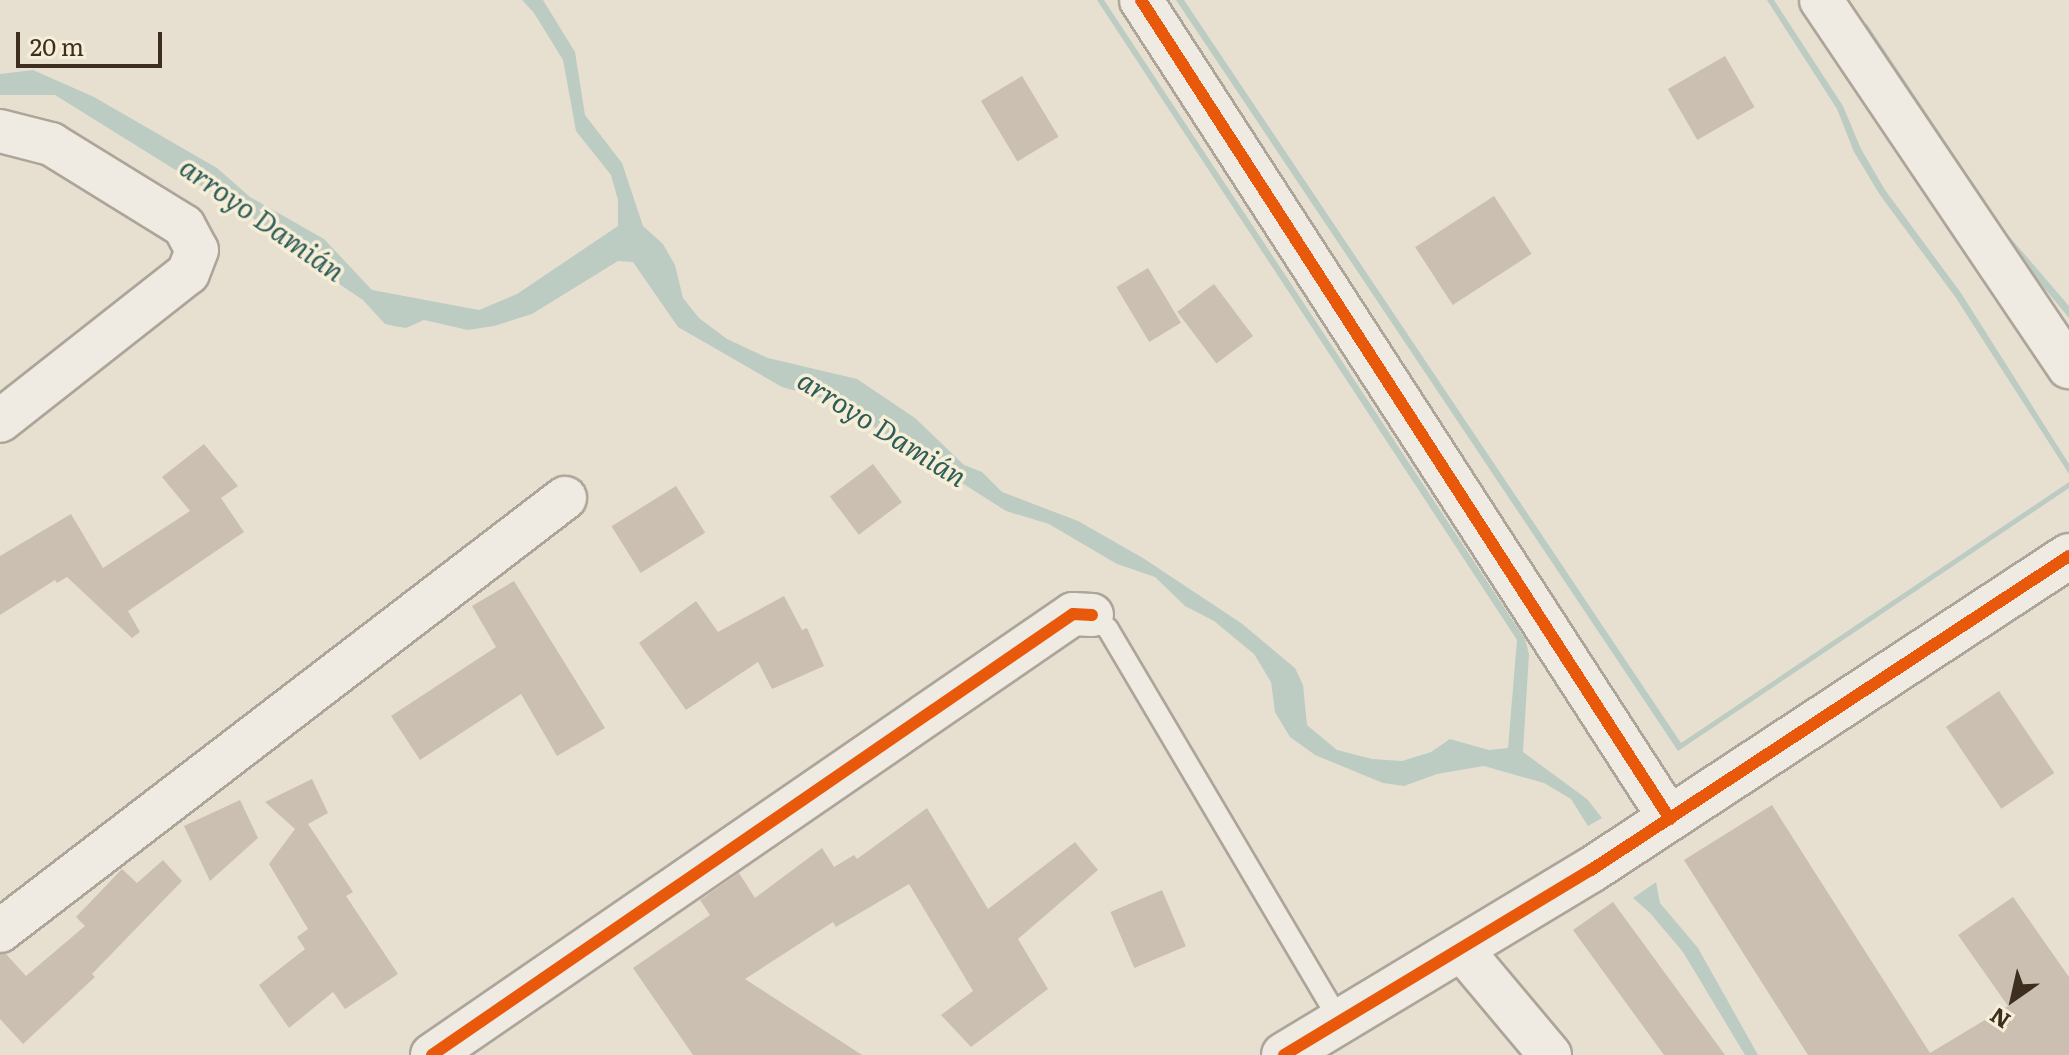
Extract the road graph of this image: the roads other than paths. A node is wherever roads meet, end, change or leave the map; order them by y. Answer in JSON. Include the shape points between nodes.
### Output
{"nodes":[{"id":1,"x":1141,"y":0,"type":"edge"},
{"id":2,"x":1821,"y":0,"type":"edge"},
{"id":3,"x":0,"y":131,"type":"edge"},
{"id":4,"x":2069,"y":367,"type":"edge"},
{"id":5,"x":0,"y":421,"type":"edge"},
{"id":6,"x":565,"y":498,"type":"dead end"},
{"id":7,"x":2069,"y":556,"type":"edge"},
{"id":8,"x":1092,"y":615,"type":"joint"},
{"id":9,"x":1659,"y":826,"type":"junction"},
{"id":10,"x":0,"y":931,"type":"edge"},
{"id":11,"x":1462,"y":950,"type":"junction"},
{"id":12,"x":1340,"y":1022,"type":"junction"},
{"id":13,"x":432,"y":1055,"type":"edge"},
{"id":14,"x":1284,"y":1055,"type":"edge"},
{"id":15,"x":1550,"y":1055,"type":"edge"}],
"edges":[{"from":1,"to":9,"type":"street"},
{"from":2,"to":4,"type":"street"},
{"from":3,"to":5,"type":"street","via":[[51,144],[184,226],[197,250],[188,273]]},
{"from":6,"to":10,"type":"street"},
{"from":7,"to":9,"type":"street"},
{"from":8,"to":12,"type":"lane","via":[[1108,629]]},
{"from":8,"to":13,"type":"street","via":[[1073,614]]},
{"from":9,"to":11,"type":"street"},
{"from":11,"to":12,"type":"street"},
{"from":11,"to":15,"type":"street"},
{"from":12,"to":14,"type":"street"}]}
